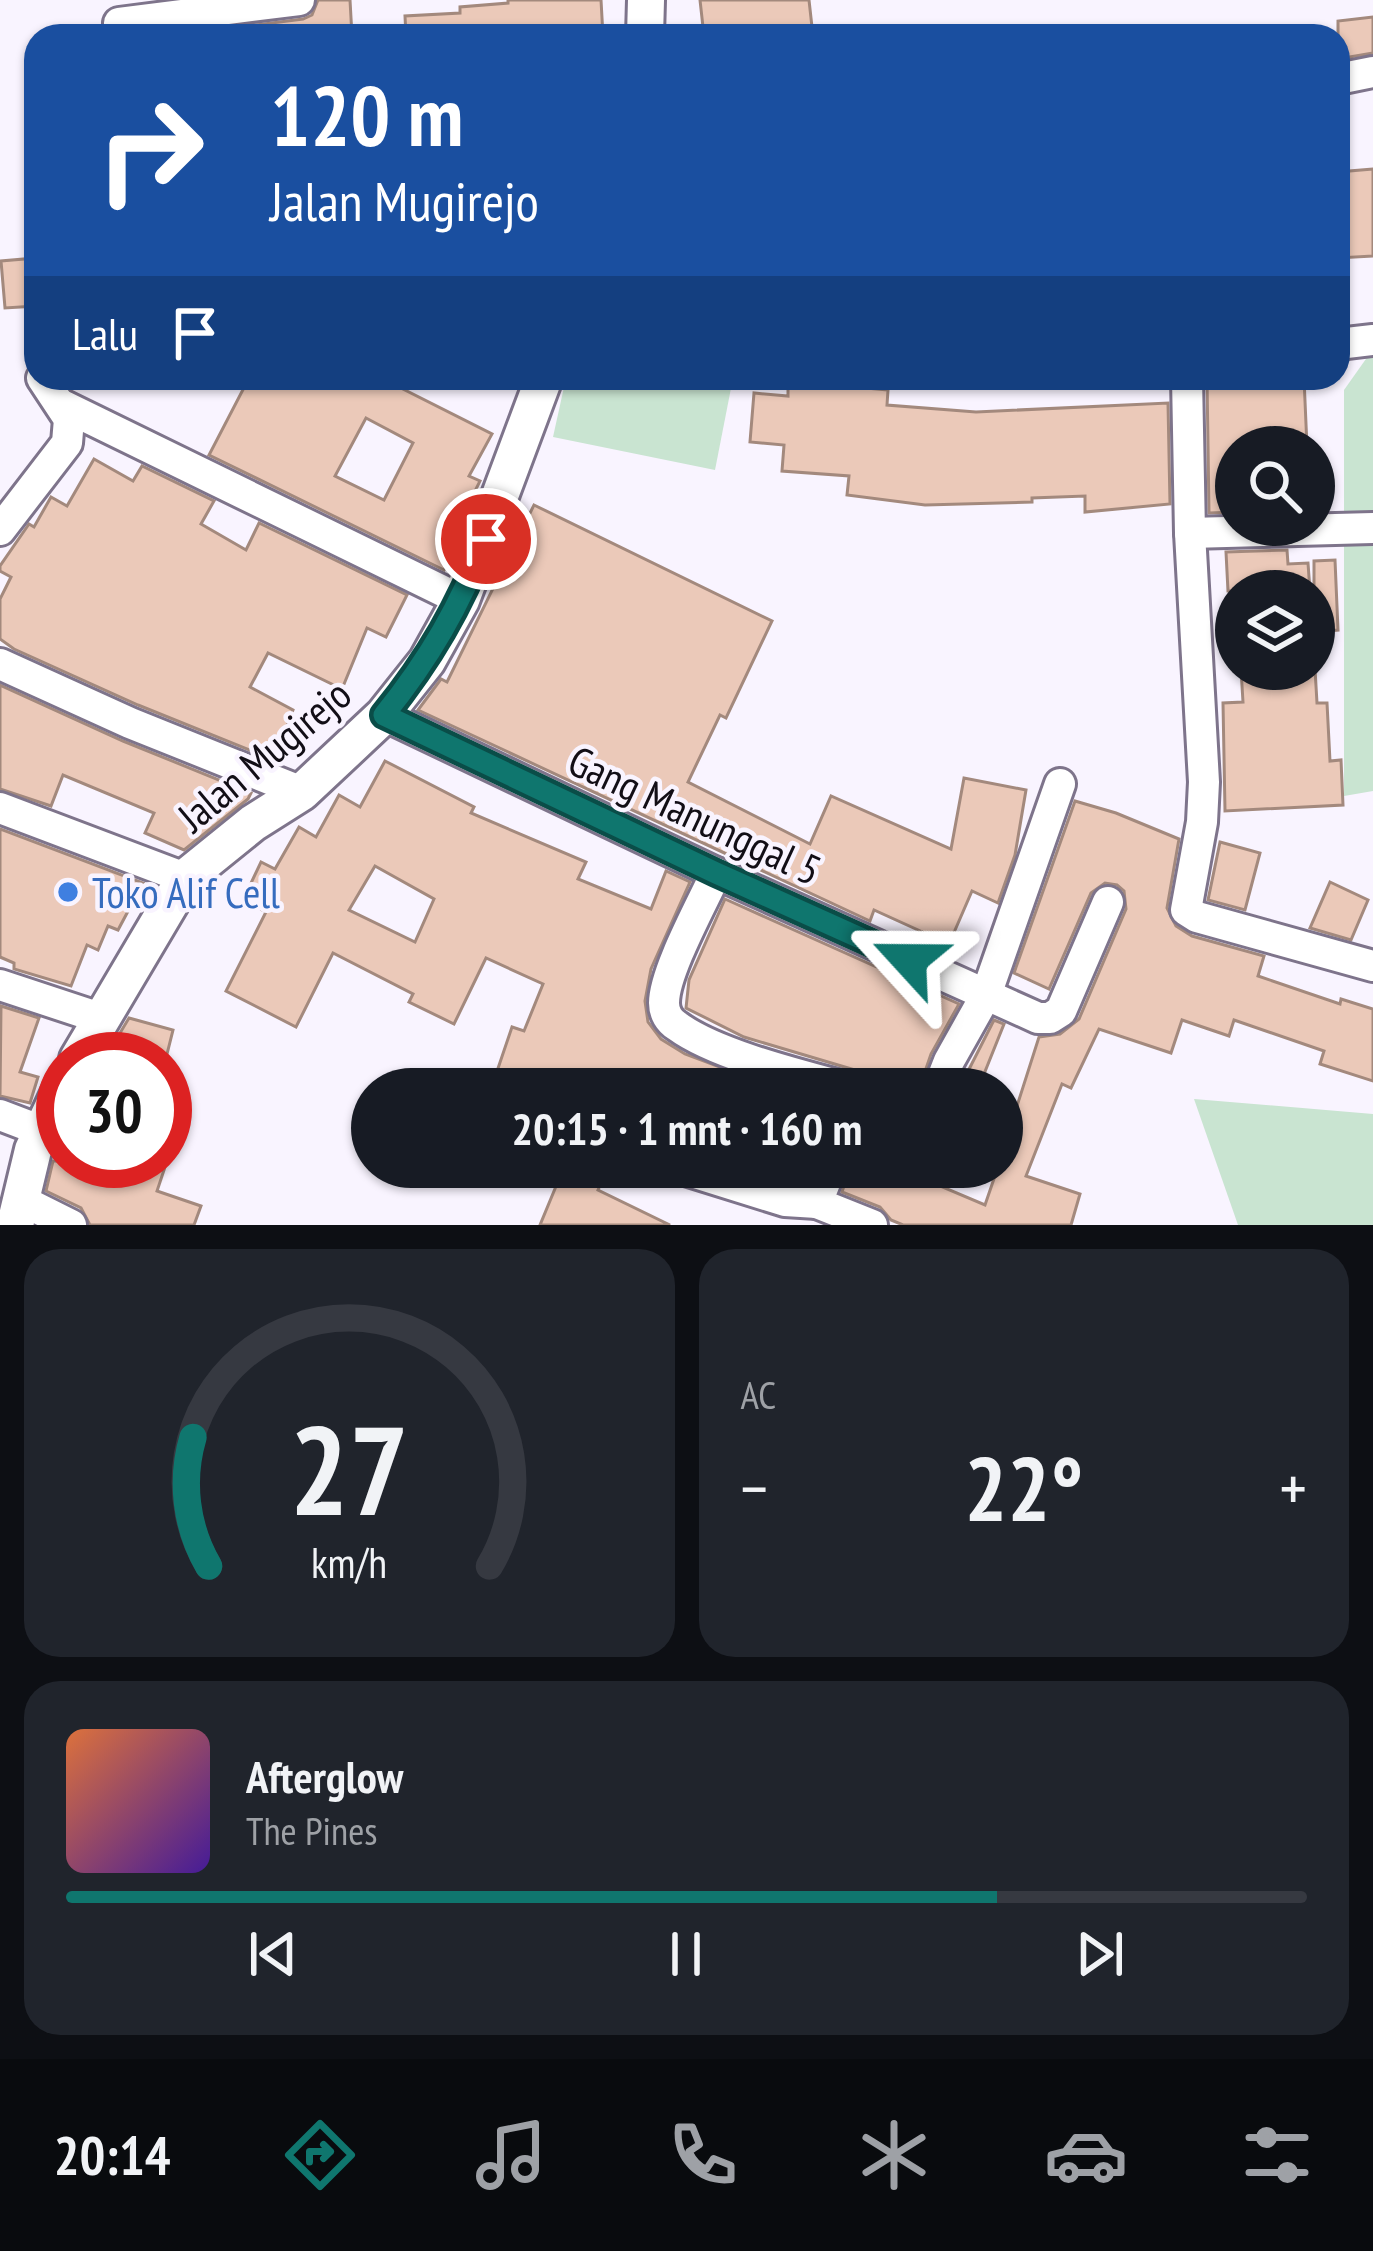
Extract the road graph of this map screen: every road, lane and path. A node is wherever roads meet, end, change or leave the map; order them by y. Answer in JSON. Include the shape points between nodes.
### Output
{"nodes":[{"id":1,"x":299,"y":0,"type":"edge"},
{"id":2,"x":119,"y":23,"type":"dead end"},
{"id":3,"x":51,"y":390,"type":"edge"},
{"id":4,"x":540,"y":390,"type":"edge"},
{"id":5,"x":1187,"y":390,"type":"edge"},
{"id":6,"x":62,"y":405,"type":"junction"},
{"id":7,"x":1373,"y":528,"type":"edge"},
{"id":8,"x":0,"y":530,"type":"edge"},
{"id":9,"x":1190,"y":532,"type":"junction"},
{"id":10,"x":461,"y":600,"type":"junction"},
{"id":11,"x":0,"y":664,"type":"edge"},
{"id":12,"x":384,"y":715,"type":"junction"},
{"id":13,"x":1060,"y":784,"type":"dead end"},
{"id":14,"x":302,"y":793,"type":"junction"},
{"id":15,"x":0,"y":808,"type":"edge"},
{"id":16,"x":716,"y":873,"type":"junction"},
{"id":17,"x":185,"y":878,"type":"junction"},
{"id":18,"x":1108,"y":902,"type":"dead end"},
{"id":19,"x":1373,"y":966,"type":"edge"},
{"id":20,"x":0,"y":985,"type":"edge"},
{"id":21,"x":986,"y":995,"type":"junction"},
{"id":22,"x":100,"y":1018,"type":"junction"},
{"id":23,"x":92,"y":1032,"type":"edge"},
{"id":24,"x":788,"y":1068,"type":"edge"},
{"id":25,"x":946,"y":1068,"type":"edge"},
{"id":26,"x":0,"y":1115,"type":"edge"},
{"id":27,"x":36,"y":1129,"type":"edge"},
{"id":28,"x":36,"y":1148,"type":"edge"},
{"id":29,"x":743,"y":1188,"type":"edge"},
{"id":30,"x":823,"y":1188,"type":"edge"},
{"id":31,"x":817,"y":1204,"type":"junction"},
{"id":32,"x":17,"y":1212,"type":"edge"},
{"id":33,"x":71,"y":1225,"type":"edge"},
{"id":34,"x":872,"y":1225,"type":"edge"}],
"edges":[{"from":1,"to":2,"type":"street"},
{"from":3,"to":6,"type":"street"},
{"from":4,"to":10,"type":"street","name":"Jalan Mugirejo"},
{"from":5,"to":9,"type":"street"},
{"from":6,"to":8,"type":"street","via":[[67,443]]},
{"from":6,"to":10,"type":"street"},
{"from":7,"to":9,"type":"street"},
{"from":9,"to":19,"type":"street","via":[[1204,782],[1186,910]]},
{"from":10,"to":12,"type":"street","name":"Jalan Mugirejo"},
{"from":11,"to":14,"type":"street"},
{"from":12,"to":14,"type":"street","name":"Jalan Mugirejo"},
{"from":12,"to":16,"type":"street","name":"Gang Manunggal 5"},
{"from":13,"to":21,"type":"street"},
{"from":14,"to":17,"type":"street","name":"Jalan Mugirejo"},
{"from":15,"to":17,"type":"street"},
{"from":16,"to":21,"type":"street","name":"Gang Manunggal 5"},
{"from":16,"to":24,"type":"street","via":[[671,977],[667,1016],[703,1040]]},
{"from":17,"to":22,"type":"street","name":"Jalan Mugirejo"},
{"from":18,"to":21,"type":"street","name":"Gang Manunggal 5","via":[[1060,1011],[1037,1018]]},
{"from":20,"to":22,"type":"street"},
{"from":21,"to":25,"type":"street"},
{"from":22,"to":23,"type":"street","name":"Jalan Mugirejo"},
{"from":26,"to":27,"type":"street"},
{"from":28,"to":32,"type":"street"},
{"from":29,"to":31,"type":"street"},
{"from":30,"to":31,"type":"street"},
{"from":31,"to":34,"type":"street"},
{"from":32,"to":33,"type":"street"}]}
